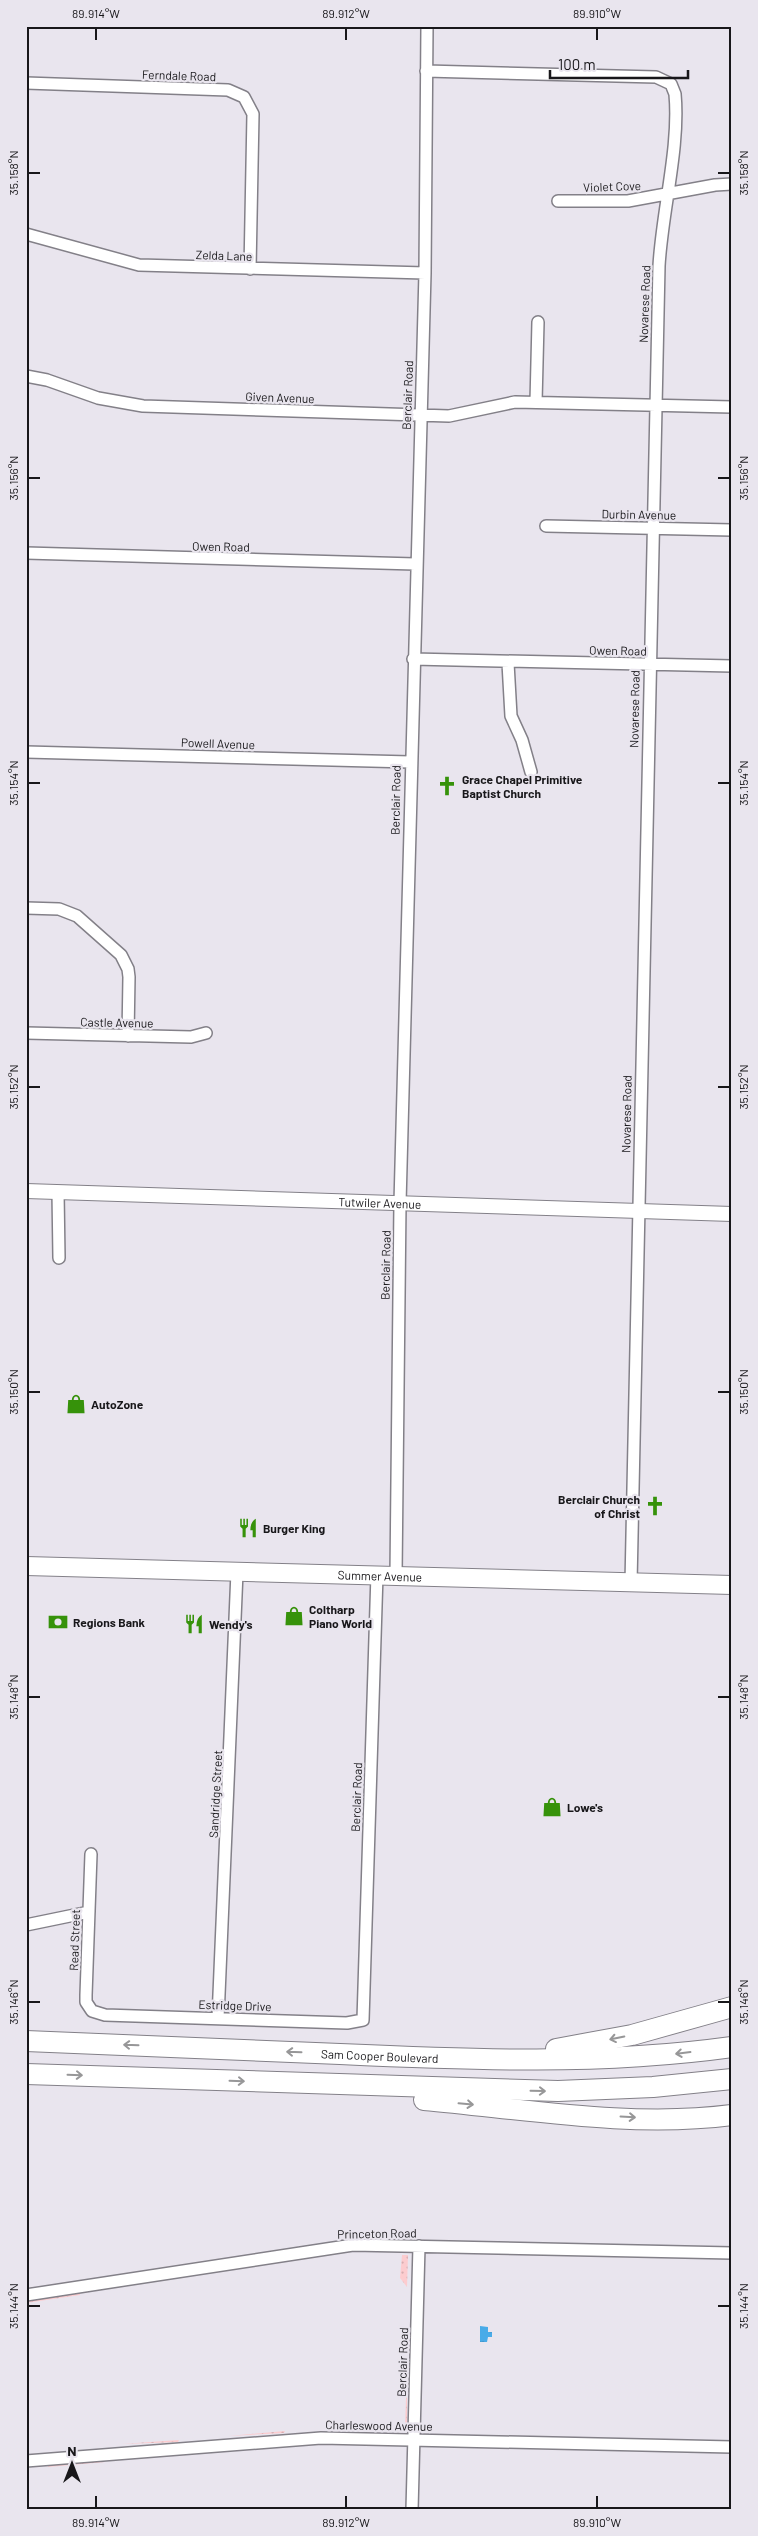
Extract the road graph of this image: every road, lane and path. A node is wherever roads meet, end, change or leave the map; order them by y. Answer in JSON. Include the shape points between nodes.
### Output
{"nodes":[{"id":1,"x":427,"y":26,"type":"edge"},
{"id":2,"x":426,"y":71,"type":"junction"},
{"id":3,"x":26,"y":83,"type":"edge"},
{"id":4,"x":732,"y":184,"type":"edge"},
{"id":5,"x":667,"y":194,"type":"junction"},
{"id":6,"x":558,"y":201,"type":"dead end"},
{"id":7,"x":26,"y":234,"type":"edge"},
{"id":8,"x":250,"y":269,"type":"junction"},
{"id":9,"x":425,"y":273,"type":"junction"},
{"id":10,"x":538,"y":322,"type":"dead end"},
{"id":11,"x":26,"y":376,"type":"edge"},
{"id":12,"x":536,"y":402,"type":"junction"},
{"id":13,"x":655,"y":405,"type":"junction"},
{"id":14,"x":732,"y":406,"type":"edge"},
{"id":15,"x":420,"y":415,"type":"junction"},
{"id":16,"x":546,"y":526,"type":"dead end"},
{"id":17,"x":652,"y":528,"type":"junction"},
{"id":18,"x":732,"y":530,"type":"edge"},
{"id":19,"x":26,"y":553,"type":"edge"},
{"id":20,"x":415,"y":564,"type":"junction"},
{"id":21,"x":413,"y":659,"type":"junction"},
{"id":22,"x":508,"y":663,"type":"junction"},
{"id":23,"x":649,"y":664,"type":"junction"},
{"id":24,"x":732,"y":666,"type":"edge"},
{"id":25,"x":26,"y":752,"type":"edge"},
{"id":26,"x":410,"y":762,"type":"junction"},
{"id":27,"x":531,"y":772,"type":"dead end"},
{"id":28,"x":26,"y":908,"type":"edge"},
{"id":29,"x":26,"y":1033,"type":"edge"},
{"id":30,"x":206,"y":1033,"type":"dead end"},
{"id":31,"x":128,"y":1036,"type":"junction"},
{"id":32,"x":26,"y":1191,"type":"edge"},
{"id":33,"x":58,"y":1192,"type":"junction"},
{"id":34,"x":400,"y":1202,"type":"junction"},
{"id":35,"x":638,"y":1212,"type":"junction"},
{"id":36,"x":732,"y":1214,"type":"edge"},
{"id":37,"x":59,"y":1258,"type":"dead end"},
{"id":38,"x":26,"y":1566,"type":"edge"},
{"id":39,"x":237,"y":1572,"type":"junction"},
{"id":40,"x":377,"y":1574,"type":"junction"},
{"id":41,"x":396,"y":1575,"type":"junction"},
{"id":42,"x":631,"y":1583,"type":"junction"},
{"id":43,"x":732,"y":1585,"type":"edge"},
{"id":44,"x":91,"y":1854,"type":"dead end"},
{"id":45,"x":89,"y":1912,"type":"junction"},
{"id":46,"x":26,"y":1925,"type":"edge"},
{"id":47,"x":732,"y":2007,"type":"edge"},
{"id":48,"x":104,"y":2015,"type":"joint"},
{"id":49,"x":218,"y":2018,"type":"junction"},
{"id":50,"x":363,"y":2020,"type":"joint"},
{"id":51,"x":26,"y":2041,"type":"edge"},
{"id":52,"x":732,"y":2047,"type":"edge"},
{"id":53,"x":462,"y":2059,"type":"junction"},
{"id":54,"x":26,"y":2074,"type":"edge"},
{"id":55,"x":732,"y":2079,"type":"edge"},
{"id":56,"x":367,"y":2086,"type":"junction"},
{"id":57,"x":732,"y":2115,"type":"edge"},
{"id":58,"x":419,"y":2246,"type":"junction"},
{"id":59,"x":732,"y":2253,"type":"edge"},
{"id":60,"x":26,"y":2295,"type":"edge"},
{"id":61,"x":413,"y":2440,"type":"junction"},
{"id":62,"x":732,"y":2447,"type":"edge"},
{"id":63,"x":26,"y":2461,"type":"edge"},
{"id":64,"x":412,"y":2510,"type":"edge"}],
"edges":[{"from":1,"to":2,"type":"street","name":"Berclair Road"},
{"from":2,"to":5,"type":"street","name":"Novarese Road","via":[[639,76],[666,80],[674,89],[676,102]]},
{"from":2,"to":9,"type":"street","name":"Berclair Road"},
{"from":3,"to":8,"type":"street","name":"Ferndale Road","via":[[228,90],[244,97],[253,114]]},
{"from":4,"to":5,"type":"street","name":"Violet Cove"},
{"from":5,"to":6,"type":"street","name":"Violet Cove","via":[[628,202]]},
{"from":5,"to":13,"type":"street","name":"Novarese Road","via":[[660,247]]},
{"from":7,"to":8,"type":"street","name":"Zelda Lane","via":[[139,265]]},
{"from":8,"to":9,"type":"street","name":"Zelda Lane"},
{"from":9,"to":15,"type":"street","name":"Berclair Road"},
{"from":10,"to":12,"type":"street"},
{"from":11,"to":15,"type":"street","name":"Given Avenue","via":[[98,398],[142,406]]},
{"from":12,"to":13,"type":"street","name":"Given Avenue"},
{"from":12,"to":15,"type":"street","name":"Given Avenue","via":[[492,406],[449,416]]},
{"from":13,"to":14,"type":"street","name":"Given Avenue"},
{"from":13,"to":17,"type":"street","name":"Novarese Road"},
{"from":15,"to":20,"type":"street","name":"Berclair Road"},
{"from":16,"to":17,"type":"street","name":"Durbin Avenue"},
{"from":17,"to":18,"type":"street","name":"Durbin Avenue"},
{"from":17,"to":23,"type":"street","name":"Novarese Road"},
{"from":19,"to":20,"type":"street","name":"Owen Road"},
{"from":20,"to":21,"type":"street","name":"Berclair Road"},
{"from":21,"to":22,"type":"street","name":"Owen Road"},
{"from":21,"to":26,"type":"street","name":"Berclair Road"},
{"from":22,"to":23,"type":"street","name":"Owen Road"},
{"from":22,"to":27,"type":"street","via":[[512,716]]},
{"from":23,"to":24,"type":"street","name":"Owen Road"},
{"from":23,"to":35,"type":"street","name":"Novarese Road"},
{"from":25,"to":26,"type":"street","name":"Powell Avenue"},
{"from":26,"to":34,"type":"street","name":"Berclair Road"},
{"from":28,"to":31,"type":"street","via":[[70,912],[121,955],[129,977]]},
{"from":29,"to":31,"type":"street","name":"Castle Avenue"},
{"from":30,"to":31,"type":"street","name":"Castle Avenue","via":[[191,1037]]},
{"from":32,"to":33,"type":"street","name":"Tutwiler Avenue"},
{"from":33,"to":34,"type":"street","name":"Tutwiler Avenue"},
{"from":33,"to":37,"type":"street"},
{"from":34,"to":35,"type":"street","name":"Tutwiler Avenue"},
{"from":34,"to":41,"type":"street","name":"Berclair Road"},
{"from":35,"to":36,"type":"street","name":"Tutwiler Avenue"},
{"from":35,"to":42,"type":"street","name":"Novarese Road"},
{"from":38,"to":39,"type":"main road","name":"Summer Avenue"},
{"from":39,"to":40,"type":"main road","name":"Summer Avenue"},
{"from":39,"to":49,"type":"street","name":"Sandridge Street"},
{"from":40,"to":41,"type":"main road","name":"Summer Avenue"},
{"from":40,"to":50,"type":"street","name":"Berclair Road"},
{"from":41,"to":42,"type":"main road","name":"Summer Avenue"},
{"from":42,"to":43,"type":"main road","name":"Summer Avenue"},
{"from":44,"to":45,"type":"street","name":"Read Street"},
{"from":45,"to":46,"type":"street"},
{"from":45,"to":48,"type":"street","name":"Read Street","via":[[86,2002],[92,2011]]},
{"from":47,"to":53,"type":"highway","one_way":true,"via":[[632,2035],[574,2047]]},
{"from":48,"to":49,"type":"street","name":"Estridge Drive"},
{"from":49,"to":50,"type":"street","name":"Estridge Drive","via":[[347,2024]]},
{"from":53,"to":51,"type":"highway","name":"Sam Cooper Boulevard","one_way":true},
{"from":52,"to":53,"type":"highway","name":"Sam Cooper Boulevard","one_way":true,"via":[[574,2060]]},
{"from":54,"to":56,"type":"highway","one_way":true},
{"from":56,"to":55,"type":"highway","one_way":true,"via":[[558,2091]]},
{"from":56,"to":57,"type":"highway","one_way":true,"via":[[417,2099],[590,2115],[660,2118]]},
{"from":58,"to":59,"type":"street","name":"Princeton Road"},
{"from":58,"to":60,"type":"street","name":"Princeton Road","via":[[335,2247]]},
{"from":58,"to":61,"type":"street","name":"Berclair Road"},
{"from":61,"to":62,"type":"street","name":"Charleswood Avenue"},
{"from":61,"to":63,"type":"street","name":"Charleswood Avenue","via":[[311,2438]]},
{"from":61,"to":64,"type":"street","name":"Berclair Road"}]}
